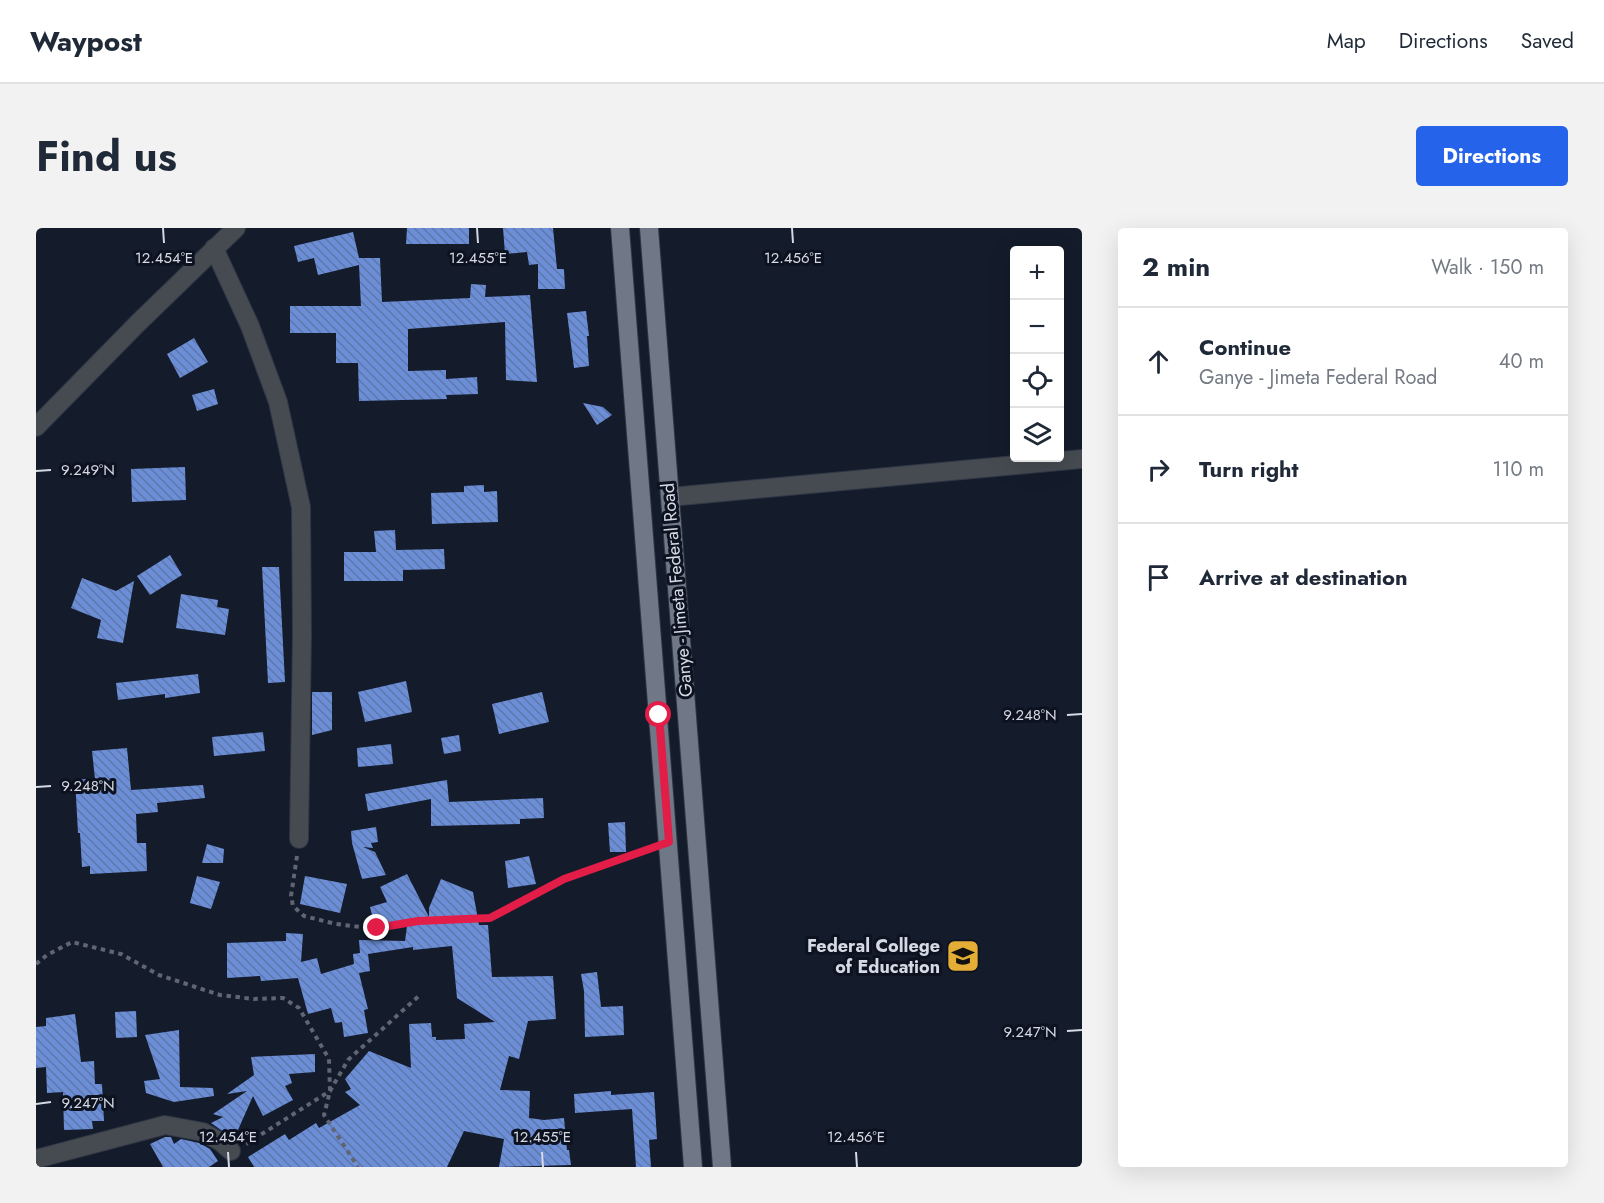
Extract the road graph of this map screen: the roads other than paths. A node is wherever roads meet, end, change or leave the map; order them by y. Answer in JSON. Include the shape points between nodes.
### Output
{"nodes":[{"id":1,"x":236,"y":228,"type":"edge"},
{"id":2,"x":620,"y":228,"type":"edge"},
{"id":3,"x":649,"y":228,"type":"edge"},
{"id":4,"x":214,"y":248,"type":"junction"},
{"id":5,"x":36,"y":427,"type":"edge"},
{"id":6,"x":1082,"y":459,"type":"edge"},
{"id":7,"x":670,"y":496,"type":"junction"},
{"id":8,"x":687,"y":713,"type":"junction"},
{"id":9,"x":659,"y":715,"type":"junction"},
{"id":10,"x":299,"y":839,"type":"road end"},
{"id":11,"x":231,"y":1151,"type":"road end"},
{"id":12,"x":36,"y":1159,"type":"edge"},
{"id":13,"x":693,"y":1167,"type":"edge"},
{"id":14,"x":723,"y":1167,"type":"edge"}],
"edges":[{"from":1,"to":4,"type":"street"},
{"from":2,"to":9,"type":"main road","name":"Ganye - Jimeta Federal Road"},
{"from":3,"to":7,"type":"main road","name":"Ganye - Jimeta Federal Road"},
{"from":4,"to":5,"type":"street"},
{"from":4,"to":10,"type":"street","via":[[250,326],[278,402],[301,507]]},
{"from":6,"to":7,"type":"street"},
{"from":7,"to":8,"type":"main road","name":"Ganye - Jimeta Federal Road"},
{"from":8,"to":9,"type":"main road"},
{"from":8,"to":14,"type":"main road","name":"Ganye - Jimeta Federal Road"},
{"from":9,"to":13,"type":"main road","name":"Ganye - Jimeta Federal Road"},
{"from":11,"to":12,"type":"street","via":[[203,1132],[165,1125]]}]}
